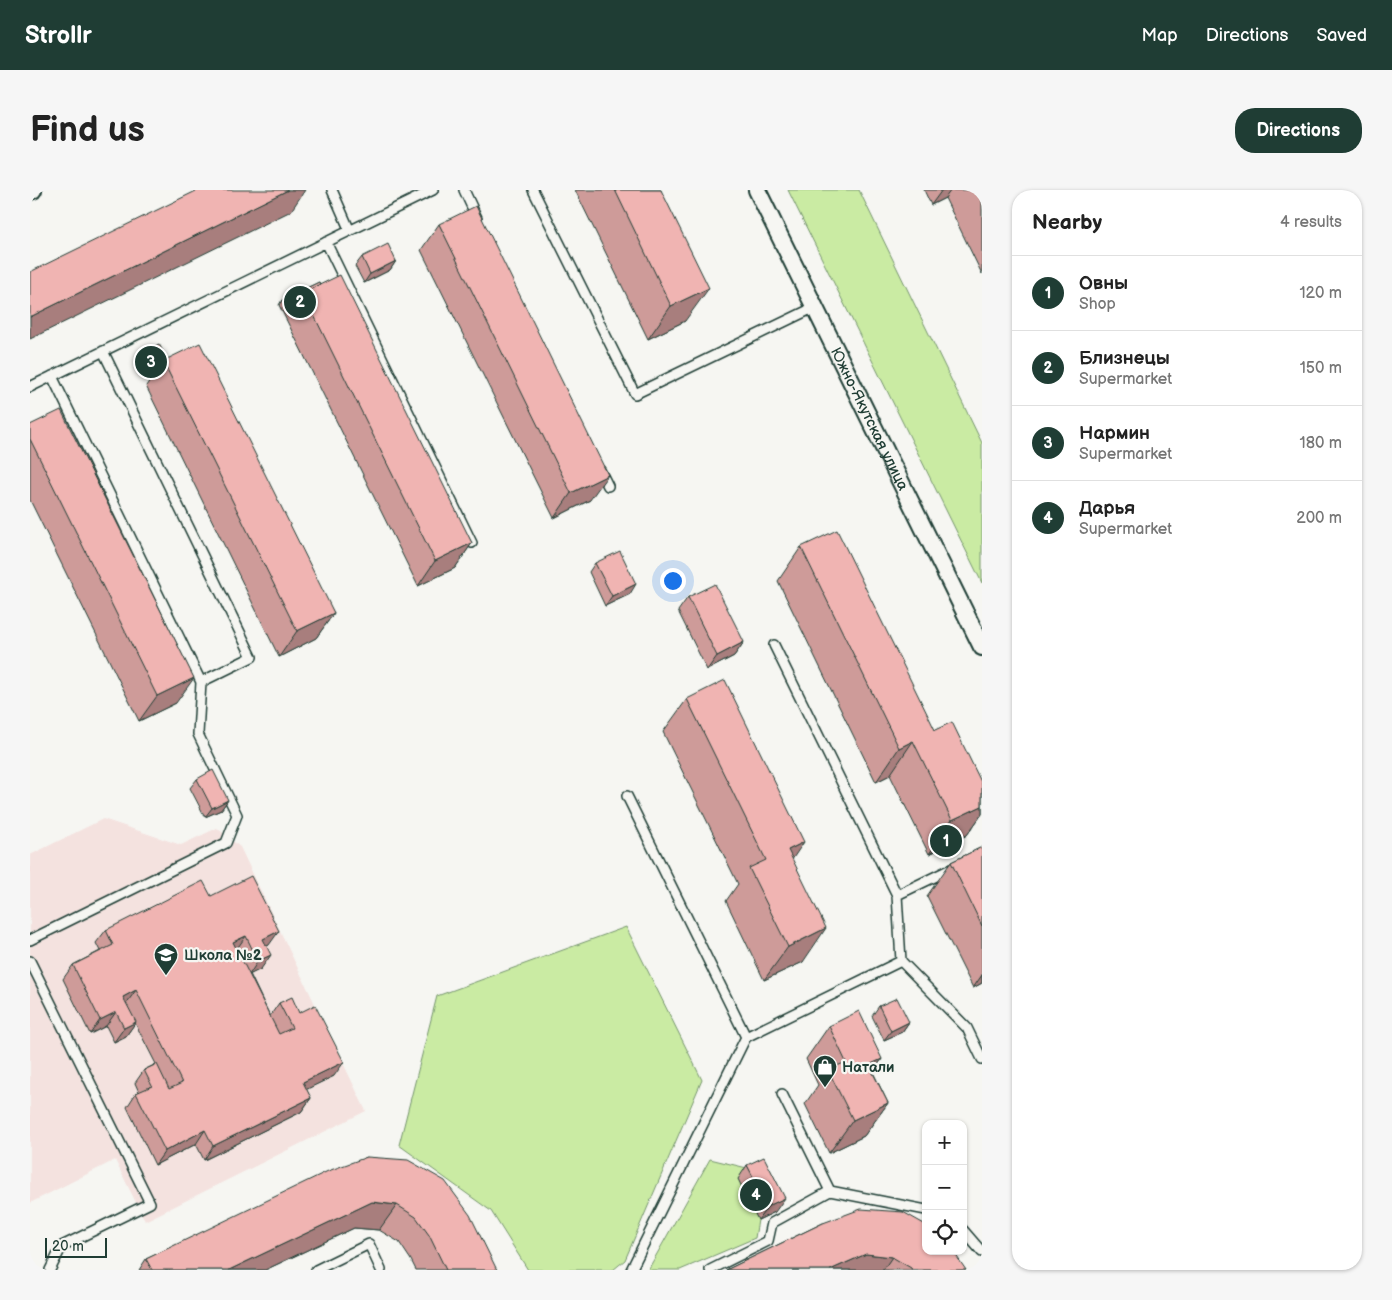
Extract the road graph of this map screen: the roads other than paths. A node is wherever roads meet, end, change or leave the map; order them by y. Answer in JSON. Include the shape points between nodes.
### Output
{"nodes":[{"id":1,"x":332,"y":190,"type":"edge"},
{"id":2,"x":433,"y":190,"type":"edge"},
{"id":3,"x":464,"y":190,"type":"edge"},
{"id":4,"x":533,"y":190,"type":"edge"},
{"id":5,"x":757,"y":190,"type":"edge"},
{"id":6,"x":480,"y":224,"type":"edge"},
{"id":7,"x":350,"y":231,"type":"junction"},
{"id":8,"x":326,"y":242,"type":"junction"},
{"id":9,"x":815,"y":307,"type":"junction"},
{"id":10,"x":103,"y":351,"type":"junction"},
{"id":11,"x":52,"y":376,"type":"junction"},
{"id":12,"x":30,"y":386,"type":"edge"},
{"id":13,"x":595,"y":459,"type":"edge"},
{"id":14,"x":608,"y":486,"type":"edge"},
{"id":15,"x":472,"y":543,"type":"edge"},
{"id":16,"x":774,"y":645,"type":"dead end"},
{"id":17,"x":982,"y":647,"type":"edge"},
{"id":18,"x":201,"y":682,"type":"junction"},
{"id":19,"x":628,"y":796,"type":"dead end"},
{"id":20,"x":965,"y":862,"type":"edge"},
{"id":21,"x":897,"y":895,"type":"junction"},
{"id":22,"x":30,"y":940,"type":"edge"},
{"id":23,"x":30,"y":961,"type":"edge"},
{"id":24,"x":901,"y":961,"type":"junction"},
{"id":25,"x":746,"y":1037,"type":"junction"},
{"id":26,"x":982,"y":1059,"type":"edge"},
{"id":27,"x":782,"y":1094,"type":"dead end"},
{"id":28,"x":830,"y":1191,"type":"junction"},
{"id":29,"x":922,"y":1209,"type":"edge"},
{"id":30,"x":967,"y":1235,"type":"edge"},
{"id":31,"x":982,"y":1252,"type":"edge"},
{"id":32,"x":50,"y":1270,"type":"edge"},
{"id":33,"x":316,"y":1270,"type":"edge"},
{"id":34,"x":382,"y":1270,"type":"edge"},
{"id":35,"x":631,"y":1270,"type":"edge"},
{"id":36,"x":710,"y":1270,"type":"edge"}],
"edges":[{"from":1,"to":7,"type":"lane"},
{"from":2,"to":7,"type":"lane"},
{"from":3,"to":6,"type":"lane"},
{"from":4,"to":9,"type":"lane","via":[[636,394]]},
{"from":5,"to":9,"type":"street","name":"Южно-Якутская улица"},
{"from":7,"to":8,"type":"lane"},
{"from":8,"to":10,"type":"lane"},
{"from":8,"to":15,"type":"lane"},
{"from":9,"to":17,"type":"street","name":"Южно-Якутская улица"},
{"from":10,"to":11,"type":"lane"},
{"from":10,"to":18,"type":"lane","via":[[252,657]]},
{"from":11,"to":12,"type":"lane"},
{"from":11,"to":18,"type":"lane"},
{"from":13,"to":14,"type":"lane"},
{"from":16,"to":21,"type":"lane"},
{"from":18,"to":22,"type":"lane","via":[[198,734],[237,815],[226,843]]},
{"from":19,"to":25,"type":"lane"},
{"from":20,"to":21,"type":"lane"},
{"from":21,"to":24,"type":"lane"},
{"from":23,"to":32,"type":"lane","via":[[150,1203],[62,1246]]},
{"from":24,"to":25,"type":"lane"},
{"from":24,"to":26,"type":"lane","via":[[967,1028]]},
{"from":25,"to":35,"type":"lane"},
{"from":27,"to":28,"type":"lane"},
{"from":28,"to":29,"type":"lane"},
{"from":28,"to":36,"type":"lane","via":[[772,1223],[768,1241]]},
{"from":30,"to":31,"type":"lane"},
{"from":33,"to":34,"type":"lane","via":[[369,1244]]}]}
